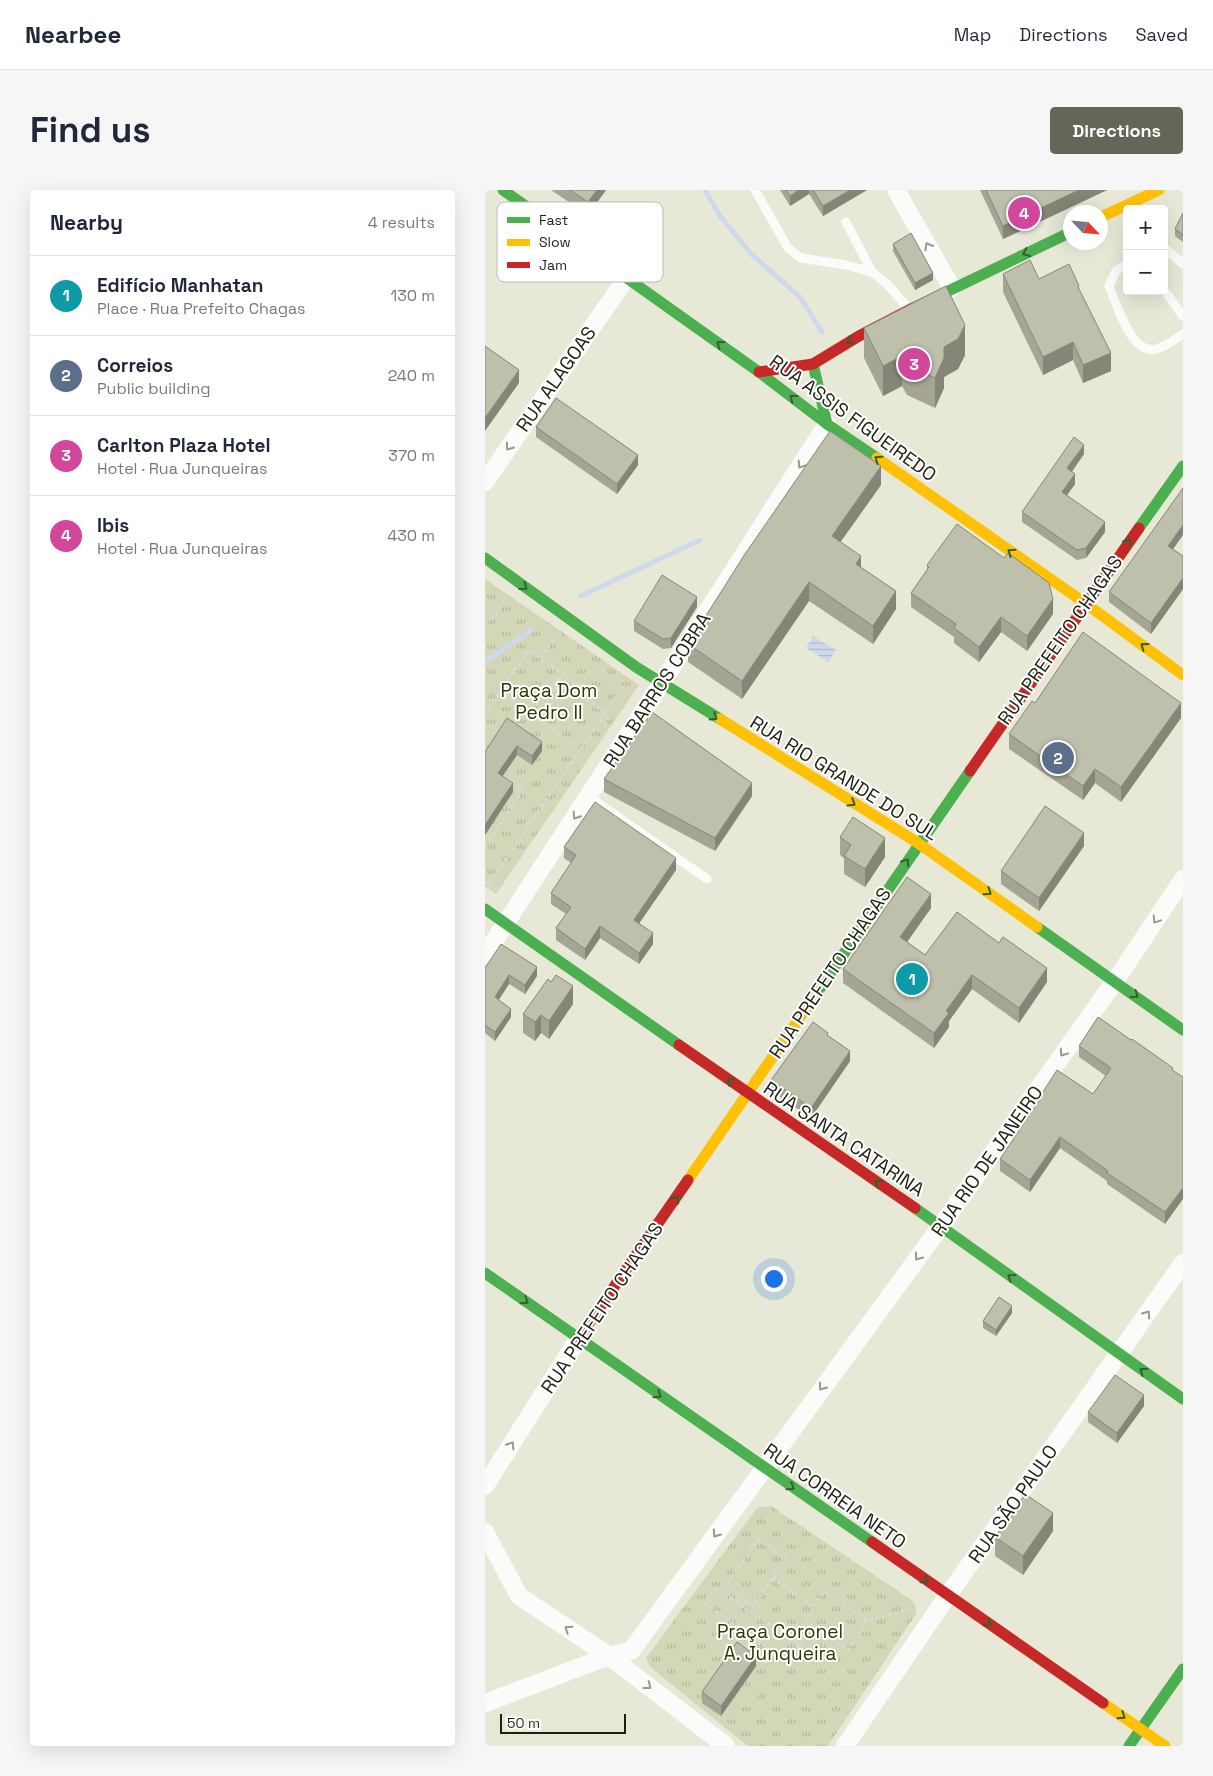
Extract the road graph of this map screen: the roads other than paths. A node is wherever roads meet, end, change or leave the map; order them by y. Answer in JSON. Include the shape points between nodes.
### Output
{"nodes":[{"id":1,"x":503,"y":190,"type":"edge"},
{"id":2,"x":755,"y":190,"type":"edge"},
{"id":3,"x":896,"y":190,"type":"edge"},
{"id":4,"x":1159,"y":190,"type":"edge"},
{"id":5,"x":520,"y":202,"type":"edge"},
{"id":6,"x":1108,"y":215,"type":"edge"},
{"id":7,"x":846,"y":222,"type":"dead end"},
{"id":8,"x":1063,"y":236,"type":"edge"},
{"id":9,"x":1166,"y":250,"type":"edge"},
{"id":10,"x":1183,"y":264,"type":"edge"},
{"id":11,"x":1123,"y":267,"type":"edge"},
{"id":12,"x":872,"y":272,"type":"junction"},
{"id":13,"x":624,"y":282,"type":"edge"},
{"id":14,"x":634,"y":282,"type":"edge"},
{"id":15,"x":952,"y":288,"type":"junction"},
{"id":16,"x":1168,"y":295,"type":"edge"},
{"id":17,"x":910,"y":310,"type":"junction"},
{"id":18,"x":1183,"y":316,"type":"edge"},
{"id":19,"x":1183,"y":334,"type":"edge"},
{"id":20,"x":813,"y":364,"type":"junction"},
{"id":21,"x":759,"y":372,"type":"junction"},
{"id":22,"x":827,"y":424,"type":"junction"},
{"id":23,"x":1183,"y":466,"type":"edge"},
{"id":24,"x":485,"y":482,"type":"edge"},
{"id":25,"x":485,"y":558,"type":"edge"},
{"id":26,"x":1085,"y":603,"type":"junction"},
{"id":27,"x":1183,"y":674,"type":"edge"},
{"id":28,"x":661,"y":684,"type":"junction"},
{"id":29,"x":588,"y":796,"type":"junction"},
{"id":30,"x":918,"y":844,"type":"junction"},
{"id":31,"x":707,"y":879,"type":"dead end"},
{"id":32,"x":1183,"y":879,"type":"edge"},
{"id":33,"x":485,"y":909,"type":"edge"},
{"id":34,"x":506,"y":924,"type":"junction"},
{"id":35,"x":485,"y":955,"type":"edge"},
{"id":36,"x":1115,"y":981,"type":"junction"},
{"id":37,"x":1183,"y":1030,"type":"edge"},
{"id":38,"x":748,"y":1094,"type":"junction"},
{"id":39,"x":941,"y":1226,"type":"junction"},
{"id":40,"x":1183,"y":1263,"type":"edge"},
{"id":41,"x":485,"y":1273,"type":"edge"},
{"id":42,"x":578,"y":1339,"type":"junction"},
{"id":43,"x":1119,"y":1354,"type":"junction"},
{"id":44,"x":1183,"y":1399,"type":"edge"},
{"id":45,"x":485,"y":1486,"type":"edge"},
{"id":46,"x":485,"y":1532,"type":"edge"},
{"id":47,"x":948,"y":1595,"type":"junction"},
{"id":48,"x":609,"y":1656,"type":"junction"},
{"id":49,"x":1183,"y":1669,"type":"edge"},
{"id":50,"x":485,"y":1703,"type":"edge"},
{"id":51,"x":1140,"y":1729,"type":"junction"},
{"id":52,"x":726,"y":1746,"type":"edge"},
{"id":53,"x":845,"y":1746,"type":"edge"},
{"id":54,"x":1129,"y":1746,"type":"edge"},
{"id":55,"x":1165,"y":1746,"type":"edge"}],
"edges":[{"from":1,"to":5,"type":"street","name":"RUA ASSIS FIGUEIREDO"},
{"from":2,"to":12,"type":"lane","via":[[788,248],[801,258]]},
{"from":15,"to":3,"type":"street","one_way":true},
{"from":4,"to":6,"type":"street"},
{"from":7,"to":12,"type":"lane"},
{"from":8,"to":15,"type":"street","one_way":true},
{"from":9,"to":10,"type":"lane"},
{"from":11,"to":19,"type":"lane","via":[[1116,271],[1109,286],[1129,333],[1142,348],[1155,350]]},
{"from":12,"to":17,"type":"lane"},
{"from":13,"to":24,"type":"street","name":"RUA ALAGOAS","one_way":true},
{"from":21,"to":14,"type":"street","name":"RUA ASSIS FIGUEIREDO","one_way":true},
{"from":15,"to":17,"type":"street"},
{"from":16,"to":18,"type":"lane"},
{"from":17,"to":20,"type":"street","one_way":true},
{"from":20,"to":21,"type":"street"},
{"from":20,"to":22,"type":"street"},
{"from":22,"to":21,"type":"street","name":"RUA ASSIS FIGUEIREDO","one_way":true},
{"from":26,"to":22,"type":"street","name":"RUA ASSIS FIGUEIREDO","one_way":true},
{"from":22,"to":28,"type":"street","name":"RUA BARROS COBRA","one_way":true},
{"from":26,"to":23,"type":"street","name":"RUA PREFEITO CHAGAS","one_way":true},
{"from":25,"to":28,"type":"street","name":"RUA RIO GRANDE DO SUL","one_way":true},
{"from":27,"to":26,"type":"street","name":"RUA ASSIS FIGUEIREDO","one_way":true},
{"from":26,"to":30,"type":"street","name":"RUA PREFEITO CHAGAS"},
{"from":28,"to":29,"type":"street","name":"RUA BARROS COBRA"},
{"from":28,"to":30,"type":"street","name":"RUA RIO GRANDE DO SUL","one_way":true},
{"from":29,"to":31,"type":"lane"},
{"from":29,"to":34,"type":"street","name":"RUA BARROS COBRA","one_way":true},
{"from":30,"to":36,"type":"street","name":"RUA RIO GRANDE DO SUL","one_way":true},
{"from":38,"to":30,"type":"street","name":"RUA PREFEITO CHAGAS","one_way":true},
{"from":32,"to":36,"type":"street","name":"RUA RIO DE JANEIRO","one_way":true},
{"from":33,"to":34,"type":"street","name":"RUA SANTA CATARINA"},
{"from":34,"to":35,"type":"street","name":"RUA BARROS COBRA"},
{"from":38,"to":34,"type":"street","name":"RUA SANTA CATARINA","one_way":true},
{"from":36,"to":37,"type":"street","name":"RUA RIO GRANDE DO SUL","one_way":true},
{"from":36,"to":39,"type":"street","name":"RUA RIO DE JANEIRO","one_way":true},
{"from":39,"to":38,"type":"street","name":"RUA SANTA CATARINA","one_way":true},
{"from":42,"to":38,"type":"street","name":"RUA PREFEITO CHAGAS","one_way":true},
{"from":43,"to":39,"type":"street","name":"RUA SANTA CATARINA","one_way":true},
{"from":39,"to":48,"type":"street","name":"RUA RIO DE JANEIRO","one_way":true,"via":[[631,1650]]},
{"from":43,"to":40,"type":"street","name":"RUA SÃO PAULO","one_way":true},
{"from":41,"to":42,"type":"street","name":"RUA CORREIA NETO","one_way":true},
{"from":45,"to":42,"type":"street","name":"RUA PREFEITO CHAGAS","one_way":true},
{"from":42,"to":47,"type":"street","name":"RUA CORREIA NETO","one_way":true},
{"from":44,"to":43,"type":"street","name":"RUA SANTA CATARINA","one_way":true},
{"from":43,"to":47,"type":"street","name":"RUA SÃO PAULO"},
{"from":48,"to":46,"type":"street","one_way":true,"via":[[519,1596]]},
{"from":47,"to":51,"type":"street","name":"RUA CORREIA NETO","one_way":true},
{"from":47,"to":53,"type":"street","name":"RUA SÃO PAULO"},
{"from":48,"to":50,"type":"street"},
{"from":48,"to":52,"type":"street","one_way":true},
{"from":49,"to":51,"type":"street"},
{"from":51,"to":54,"type":"street"},
{"from":51,"to":55,"type":"street","name":"RUA CORREIA NETO"}]}
